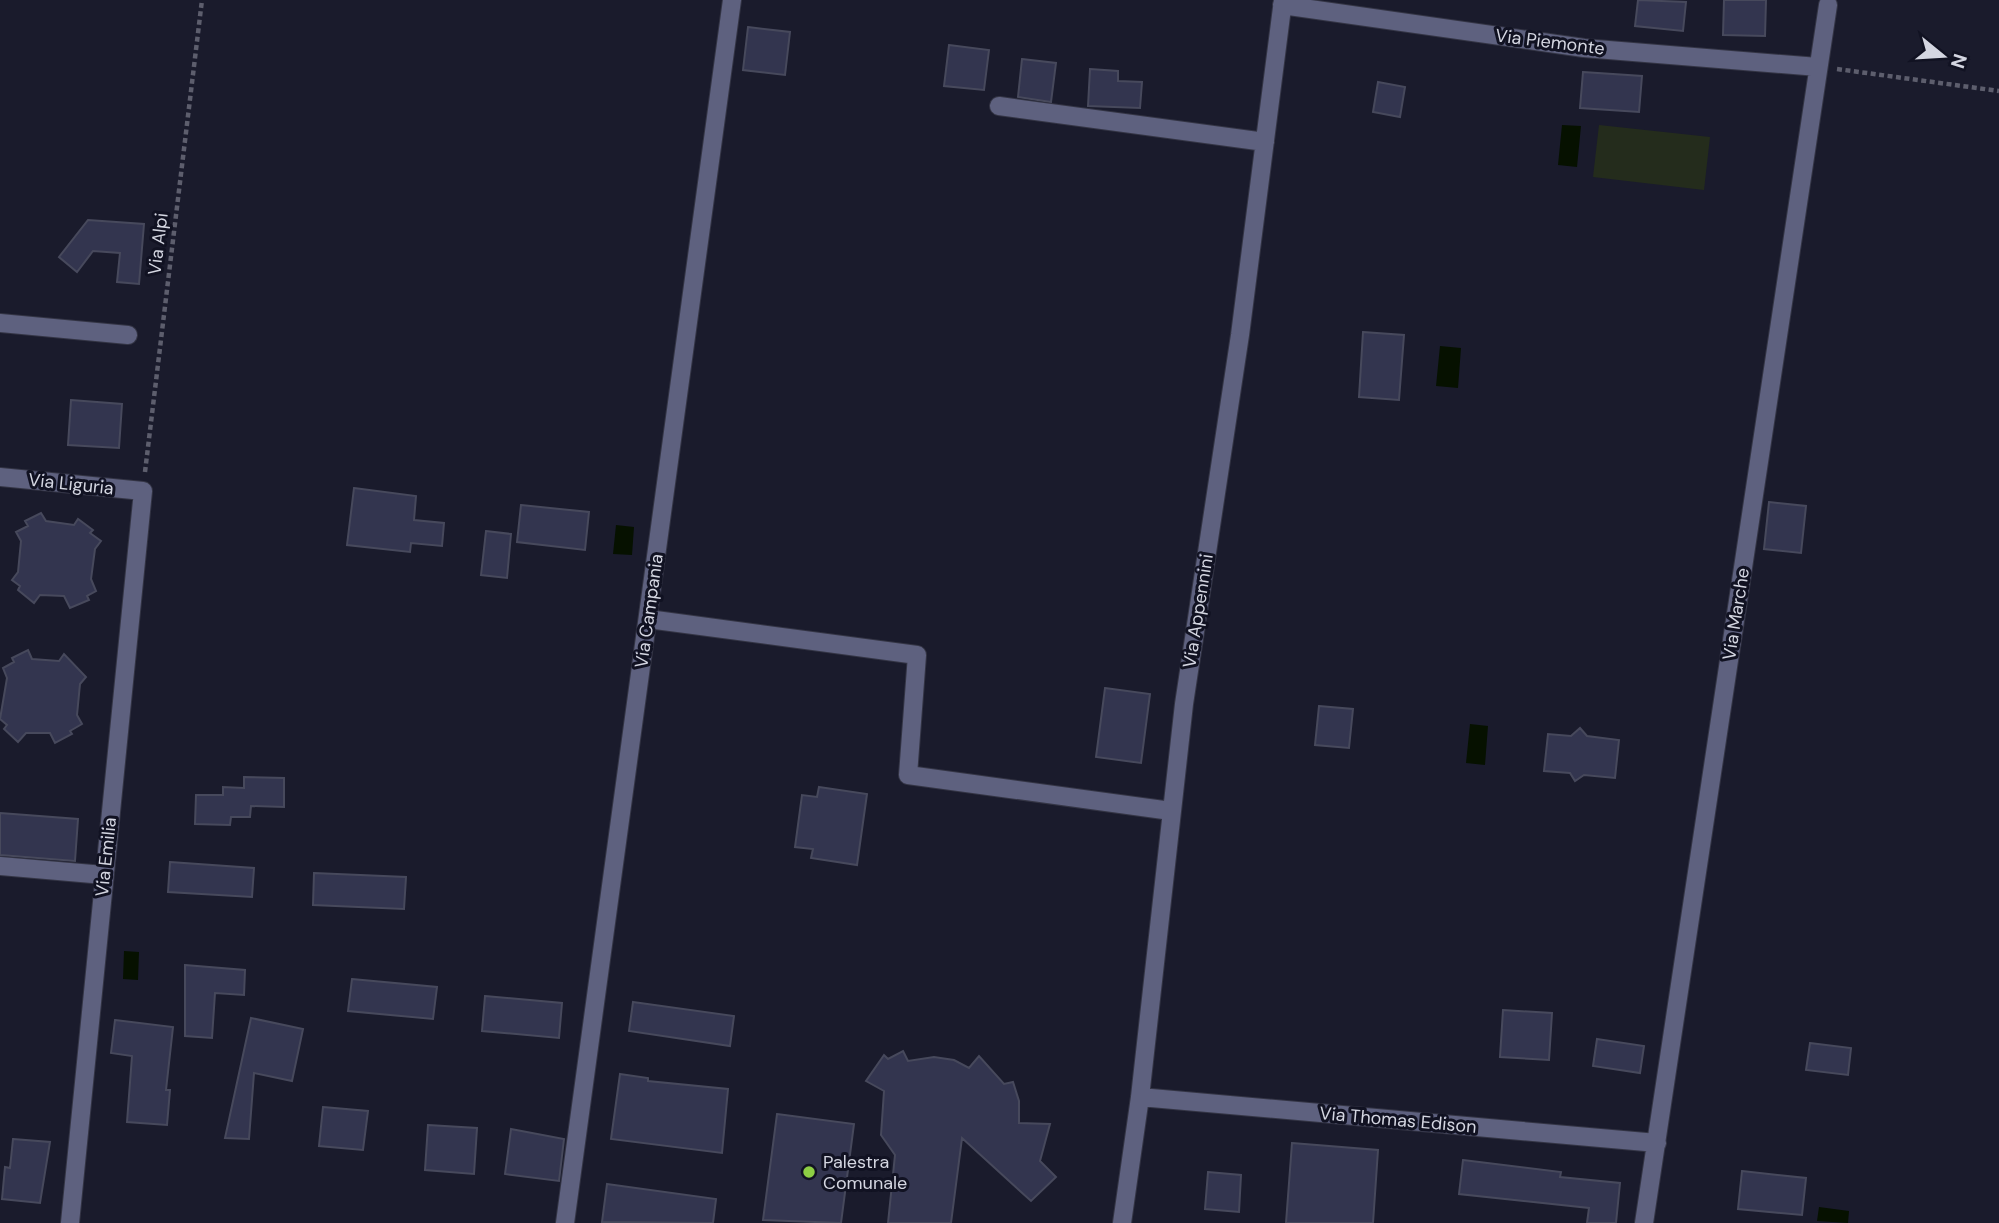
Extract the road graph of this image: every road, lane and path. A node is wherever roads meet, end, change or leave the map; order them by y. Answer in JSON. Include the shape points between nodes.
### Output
{"nodes":[{"id":1,"x":202,"y":0,"type":"edge"},
{"id":2,"x":732,"y":0,"type":"edge"},
{"id":3,"x":1282,"y":2,"type":"edge"},
{"id":4,"x":1828,"y":5,"type":"dead end"},
{"id":5,"x":1818,"y":67,"type":"junction"},
{"id":6,"x":1999,"y":91,"type":"edge"},
{"id":7,"x":999,"y":106,"type":"dead end"},
{"id":8,"x":1265,"y":142,"type":"junction"},
{"id":9,"x":0,"y":323,"type":"edge"},
{"id":10,"x":128,"y":335,"type":"dead end"},
{"id":11,"x":0,"y":477,"type":"edge"},
{"id":12,"x":143,"y":491,"type":"junction"},
{"id":13,"x":648,"y":619,"type":"junction"},
{"id":14,"x":1171,"y":811,"type":"junction"},
{"id":15,"x":0,"y":866,"type":"edge"},
{"id":16,"x":104,"y":876,"type":"junction"},
{"id":17,"x":1140,"y":1097,"type":"junction"},
{"id":18,"x":1657,"y":1143,"type":"junction"},
{"id":19,"x":69,"y":1223,"type":"edge"},
{"id":20,"x":565,"y":1223,"type":"edge"},
{"id":21,"x":1122,"y":1223,"type":"edge"},
{"id":22,"x":1644,"y":1223,"type":"edge"}],
"edges":[{"from":1,"to":12,"type":"path","name":"Via Alpi"},
{"from":2,"to":13,"type":"street","name":"Via Campania"},
{"from":3,"to":5,"type":"street","name":"Via Piemonte","via":[[1584,48]]},
{"from":3,"to":8,"type":"street","name":"Via Appennini"},
{"from":4,"to":5,"type":"street","name":"Via Marche"},
{"from":5,"to":6,"type":"path"},
{"from":5,"to":18,"type":"street","name":"Via Marche"},
{"from":7,"to":8,"type":"street"},
{"from":8,"to":14,"type":"street","name":"Via Appennini"},
{"from":9,"to":10,"type":"street"},
{"from":11,"to":12,"type":"street","name":"Via Liguria"},
{"from":12,"to":16,"type":"street","name":"Via Emilia"},
{"from":13,"to":14,"type":"street","via":[[918,655],[908,775]]},
{"from":13,"to":20,"type":"street","name":"Via Campania"},
{"from":14,"to":17,"type":"street","name":"Via Appennini"},
{"from":15,"to":16,"type":"street"},
{"from":16,"to":19,"type":"street","name":"Via Emilia"},
{"from":17,"to":18,"type":"street","name":"Via Thomas Edison"},
{"from":17,"to":21,"type":"street","name":"Via Appennini"},
{"from":18,"to":22,"type":"street","name":"Via Marche"}]}
